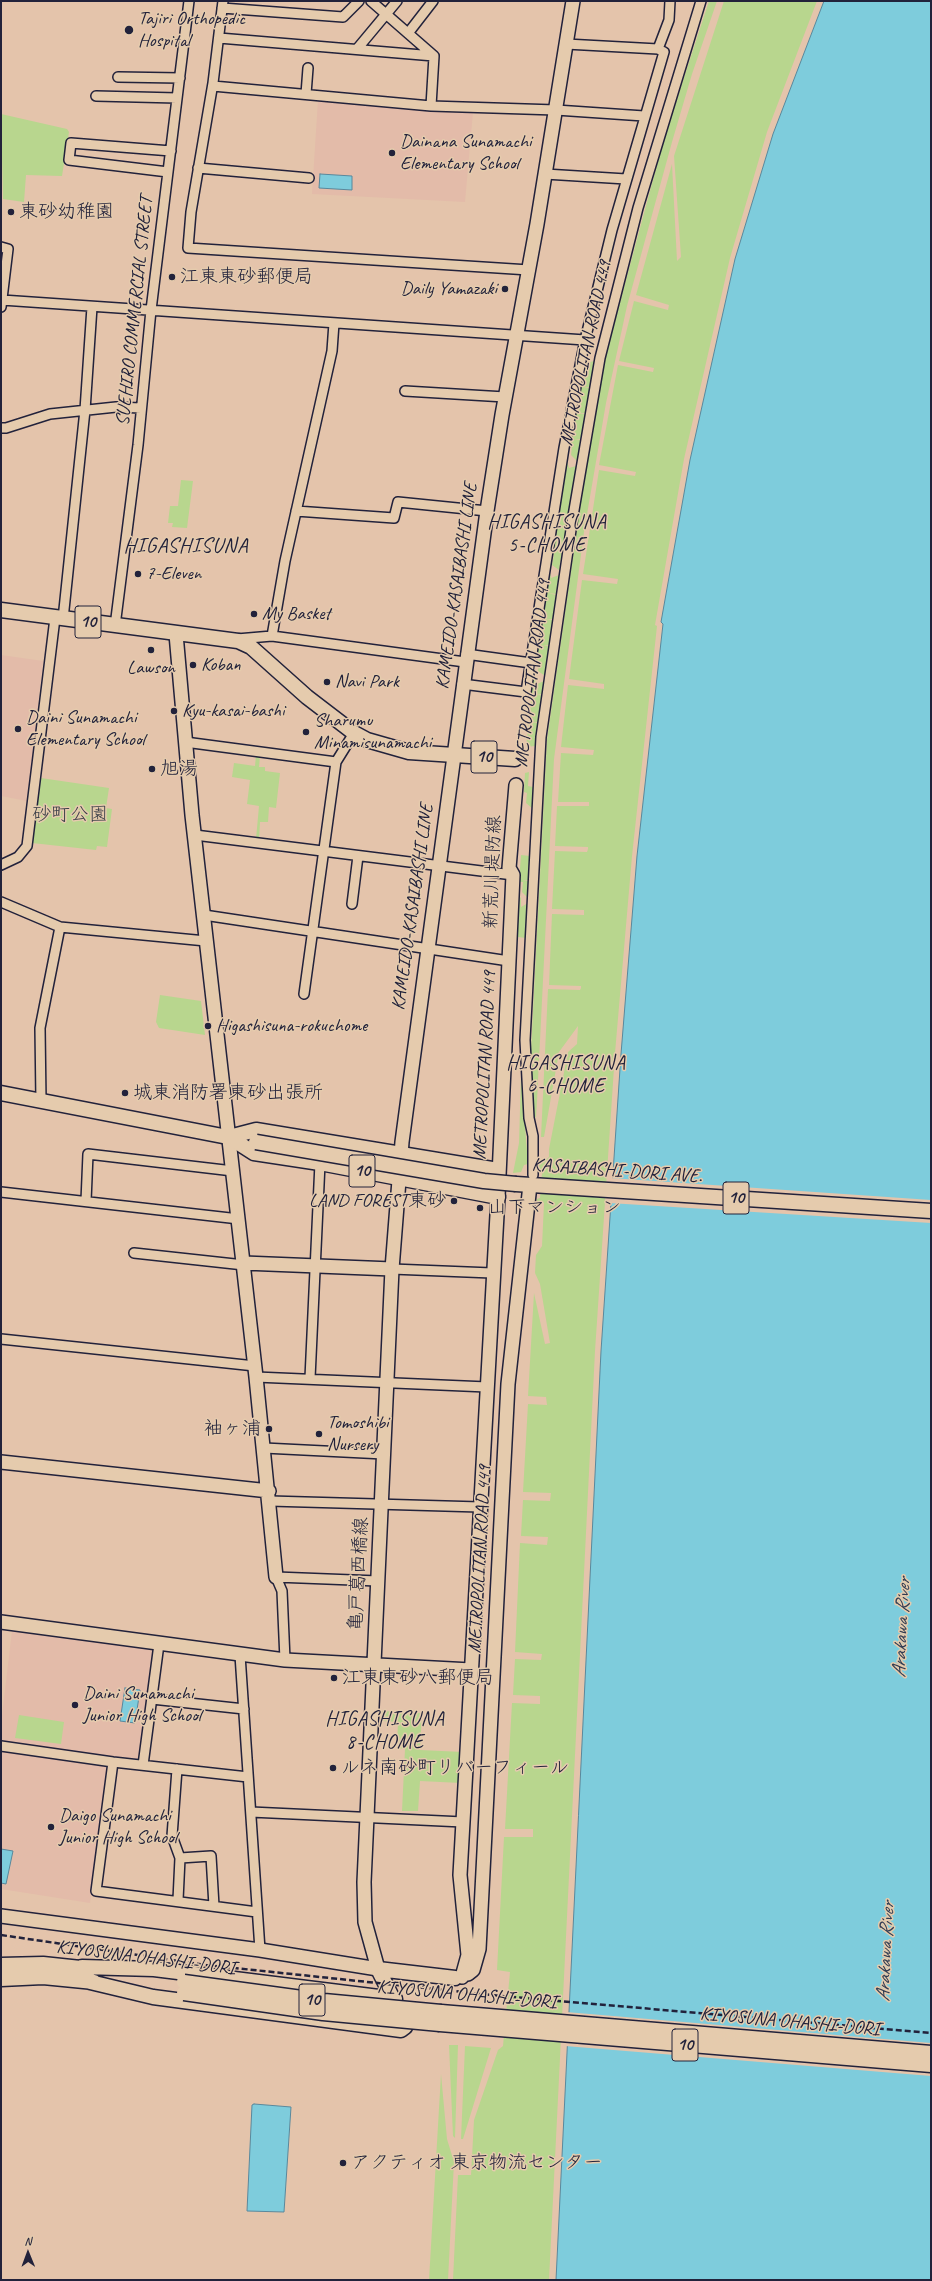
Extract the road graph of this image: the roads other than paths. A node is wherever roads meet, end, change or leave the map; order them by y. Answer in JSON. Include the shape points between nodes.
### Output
{"nodes":[{"id":1,"x":189,"y":1,"type":"edge"},
{"id":2,"x":358,"y":1,"type":"edge"},
{"id":3,"x":372,"y":1,"type":"edge"},
{"id":4,"x":397,"y":1,"type":"edge"},
{"id":5,"x":433,"y":1,"type":"edge"},
{"id":6,"x":573,"y":1,"type":"edge"},
{"id":7,"x":670,"y":1,"type":"edge"},
{"id":8,"x":701,"y":1,"type":"edge"},
{"id":9,"x":223,"y":5,"type":"edge"},
{"id":10,"x":387,"y":13,"type":"junction"},
{"id":11,"x":409,"y":32,"type":"junction"},
{"id":12,"x":219,"y":38,"type":"junction"},
{"id":13,"x":566,"y":44,"type":"junction"},
{"id":14,"x":357,"y":49,"type":"junction"},
{"id":15,"x":658,"y":49,"type":"junction"},
{"id":16,"x":434,"y":56,"type":"junction"},
{"id":17,"x":308,"y":68,"type":"dead end"},
{"id":18,"x":118,"y":77,"type":"dead end"},
{"id":19,"x":180,"y":78,"type":"junction"},
{"id":20,"x":213,"y":86,"type":"junction"},
{"id":21,"x":306,"y":94,"type":"junction"},
{"id":22,"x":96,"y":96,"type":"dead end"},
{"id":23,"x":177,"y":98,"type":"junction"},
{"id":24,"x":431,"y":106,"type":"junction"},
{"id":25,"x":556,"y":110,"type":"junction"},
{"id":26,"x":644,"y":116,"type":"junction"},
{"id":27,"x":171,"y":151,"type":"junction"},
{"id":28,"x":198,"y":168,"type":"junction"},
{"id":29,"x":168,"y":172,"type":"junction"},
{"id":30,"x":545,"y":174,"type":"junction"},
{"id":31,"x":309,"y":178,"type":"dead end"},
{"id":32,"x":626,"y":179,"type":"junction"},
{"id":33,"x":1,"y":247,"type":"edge"},
{"id":34,"x":529,"y":270,"type":"junction"},
{"id":35,"x":2,"y":304,"type":"edge"},
{"id":36,"x":92,"y":307,"type":"junction"},
{"id":37,"x":151,"y":310,"type":"junction"},
{"id":38,"x":334,"y":323,"type":"junction"},
{"id":39,"x":516,"y":335,"type":"junction"},
{"id":40,"x":585,"y":340,"type":"junction"},
{"id":41,"x":405,"y":391,"type":"dead end"},
{"id":42,"x":505,"y":397,"type":"junction"},
{"id":43,"x":141,"y":408,"type":"junction"},
{"id":44,"x":85,"y":410,"type":"junction"},
{"id":45,"x":1,"y":428,"type":"edge"},
{"id":46,"x":296,"y":511,"type":"junction"},
{"id":47,"x":487,"y":511,"type":"junction"},
{"id":48,"x":1,"y":610,"type":"edge"},
{"id":49,"x":59,"y":618,"type":"junction"},
{"id":50,"x":115,"y":626,"type":"junction"},
{"id":51,"x":176,"y":634,"type":"junction"},
{"id":52,"x":272,"y":636,"type":"junction"},
{"id":53,"x":231,"y":640,"type":"junction"},
{"id":54,"x":466,"y":658,"type":"junction"},
{"id":55,"x":531,"y":663,"type":"junction"},
{"id":56,"x":462,"y":684,"type":"junction"},
{"id":57,"x":354,"y":733,"type":"junction"},
{"id":58,"x":185,"y":742,"type":"junction"},
{"id":59,"x":452,"y":755,"type":"junction"},
{"id":60,"x":515,"y":759,"type":"dead end"},
{"id":61,"x":336,"y":762,"type":"junction"},
{"id":62,"x":516,"y":785,"type":"dead end"},
{"id":63,"x":194,"y":835,"type":"junction"},
{"id":64,"x":324,"y":852,"type":"junction"},
{"id":65,"x":358,"y":856,"type":"junction"},
{"id":66,"x":1,"y":865,"type":"edge"},
{"id":67,"x":438,"y":866,"type":"junction"},
{"id":68,"x":513,"y":875,"type":"junction"},
{"id":69,"x":1,"y":902,"type":"edge"},
{"id":70,"x":352,"y":904,"type":"dead end"},
{"id":71,"x":204,"y":914,"type":"junction"},
{"id":72,"x":60,"y":927,"type":"junction"},
{"id":73,"x":313,"y":930,"type":"junction"},
{"id":74,"x":206,"y":942,"type":"junction"},
{"id":75,"x":427,"y":948,"type":"junction"},
{"id":76,"x":509,"y":961,"type":"junction"},
{"id":77,"x":304,"y":994,"type":"dead end"},
{"id":78,"x":1,"y":1094,"type":"edge"},
{"id":79,"x":41,"y":1101,"type":"junction"},
{"id":80,"x":229,"y":1137,"type":"junction"},
{"id":81,"x":401,"y":1153,"type":"junction"},
{"id":82,"x":320,"y":1163,"type":"junction"},
{"id":83,"x":498,"y":1170,"type":"junction"},
{"id":84,"x":233,"y":1171,"type":"junction"},
{"id":85,"x":399,"y":1179,"type":"junction"},
{"id":86,"x":530,"y":1182,"type":"junction"},
{"id":87,"x":1,"y":1192,"type":"edge"},
{"id":88,"x":498,"y":1197,"type":"junction"},
{"id":89,"x":86,"y":1201,"type":"junction"},
{"id":90,"x":931,"y":1211,"type":"edge"},
{"id":91,"x":239,"y":1219,"type":"junction"},
{"id":92,"x":134,"y":1253,"type":"dead end"},
{"id":93,"x":244,"y":1264,"type":"junction"},
{"id":94,"x":316,"y":1266,"type":"junction"},
{"id":95,"x":392,"y":1269,"type":"junction"},
{"id":96,"x":492,"y":1273,"type":"junction"},
{"id":97,"x":1,"y":1339,"type":"edge"},
{"id":98,"x":256,"y":1371,"type":"junction"},
{"id":99,"x":310,"y":1378,"type":"junction"},
{"id":100,"x":388,"y":1383,"type":"junction"},
{"id":101,"x":487,"y":1388,"type":"junction"},
{"id":102,"x":264,"y":1448,"type":"junction"},
{"id":103,"x":384,"y":1454,"type":"junction"},
{"id":104,"x":1,"y":1462,"type":"edge"},
{"id":105,"x":269,"y":1496,"type":"junction"},
{"id":106,"x":381,"y":1505,"type":"junction"},
{"id":107,"x":480,"y":1507,"type":"junction"},
{"id":108,"x":276,"y":1577,"type":"junction"},
{"id":109,"x":378,"y":1581,"type":"junction"},
{"id":110,"x":1,"y":1622,"type":"edge"},
{"id":111,"x":159,"y":1644,"type":"junction"},
{"id":112,"x":240,"y":1656,"type":"junction"},
{"id":113,"x":285,"y":1660,"type":"junction"},
{"id":114,"x":374,"y":1666,"type":"junction"},
{"id":115,"x":471,"y":1670,"type":"junction"},
{"id":116,"x":152,"y":1698,"type":"junction"},
{"id":117,"x":244,"y":1709,"type":"junction"},
{"id":118,"x":1,"y":1746,"type":"edge"},
{"id":119,"x":113,"y":1762,"type":"junction"},
{"id":120,"x":143,"y":1765,"type":"junction"},
{"id":121,"x":177,"y":1769,"type":"junction"},
{"id":122,"x":248,"y":1777,"type":"junction"},
{"id":123,"x":251,"y":1812,"type":"junction"},
{"id":124,"x":367,"y":1817,"type":"junction"},
{"id":125,"x":463,"y":1822,"type":"junction"},
{"id":126,"x":180,"y":1858,"type":"junction"},
{"id":127,"x":178,"y":1900,"type":"junction"},
{"id":128,"x":214,"y":1906,"type":"junction"},
{"id":129,"x":257,"y":1912,"type":"junction"},
{"id":130,"x":1,"y":1916,"type":"edge"},
{"id":131,"x":260,"y":1950,"type":"junction"},
{"id":132,"x":1,"y":1965,"type":"edge"},
{"id":133,"x":82,"y":1967,"type":"junction"},
{"id":134,"x":378,"y":1969,"type":"junction"},
{"id":135,"x":1,"y":1978,"type":"edge"},
{"id":136,"x":459,"y":1978,"type":"junction"},
{"id":137,"x":86,"y":1981,"type":"junction"},
{"id":138,"x":184,"y":1987,"type":"junction"},
{"id":139,"x":395,"y":2000,"type":"junction"},
{"id":140,"x":931,"y":2053,"type":"edge"},
{"id":141,"x":931,"y":2065,"type":"edge"}],
"edges":[{"from":1,"to":19,"type":"street","name":"SUEHIRO COMMERCIAL STREET"},
{"from":2,"to":9,"type":"street","via":[[343,17]]},
{"from":3,"to":10,"type":"street"},
{"from":4,"to":10,"type":"street"},
{"from":5,"to":11,"type":"street"},
{"from":6,"to":13,"type":"main road","name":"KAMEIDO-KASAIBASHI LINE"},
{"from":7,"to":15,"type":"street","via":[[669,20]]},
{"from":8,"to":86,"type":"street","name":"METROPOLITAN ROAD 449","via":[[638,208],[600,358],[574,509],[541,737],[525,1040],[529,1118],[534,1136]]},
{"from":9,"to":12,"type":"street"},
{"from":10,"to":11,"type":"street"},
{"from":10,"to":14,"type":"street"},
{"from":11,"to":16,"type":"street"},
{"from":12,"to":14,"type":"street"},
{"from":12,"to":20,"type":"street"},
{"from":13,"to":15,"type":"street"},
{"from":13,"to":25,"type":"main road","name":"KAMEIDO-KASAIBASHI LINE"},
{"from":14,"to":16,"type":"street"},
{"from":15,"to":26,"type":"street","via":[[664,52]]},
{"from":16,"to":24,"type":"street"},
{"from":17,"to":21,"type":"street"},
{"from":18,"to":19,"type":"street"},
{"from":19,"to":23,"type":"street","name":"SUEHIRO COMMERCIAL STREET"},
{"from":20,"to":21,"type":"street"},
{"from":20,"to":28,"type":"street"},
{"from":21,"to":24,"type":"street"},
{"from":22,"to":23,"type":"street"},
{"from":23,"to":27,"type":"street","name":"SUEHIRO COMMERCIAL STREET"},
{"from":24,"to":25,"type":"street"},
{"from":25,"to":26,"type":"street"},
{"from":25,"to":30,"type":"main road","name":"KAMEIDO-KASAIBASHI LINE"},
{"from":26,"to":32,"type":"street"},
{"from":27,"to":29,"type":"street","name":"SUEHIRO COMMERCIAL STREET"},
{"from":27,"to":29,"type":"street","via":[[71,143],[69,160]]},
{"from":28,"to":31,"type":"street"},
{"from":28,"to":34,"type":"street","via":[[188,248]]},
{"from":29,"to":37,"type":"street","name":"SUEHIRO COMMERCIAL STREET"},
{"from":30,"to":32,"type":"street"},
{"from":30,"to":34,"type":"main road","name":"KAMEIDO-KASAIBASHI LINE"},
{"from":32,"to":40,"type":"street"},
{"from":33,"to":35,"type":"street","via":[[8,249]]},
{"from":34,"to":39,"type":"main road","name":"KAMEIDO-KASAIBASHI LINE"},
{"from":35,"to":36,"type":"street"},
{"from":36,"to":37,"type":"street"},
{"from":36,"to":44,"type":"street"},
{"from":37,"to":38,"type":"street"},
{"from":37,"to":43,"type":"street","name":"SUEHIRO COMMERCIAL STREET"},
{"from":38,"to":39,"type":"street"},
{"from":38,"to":46,"type":"street","via":[[332,350]]},
{"from":39,"to":40,"type":"street"},
{"from":39,"to":42,"type":"main road","name":"KAMEIDO-KASAIBASHI LINE"},
{"from":40,"to":55,"type":"street","via":[[564,448]]},
{"from":41,"to":42,"type":"street"},
{"from":42,"to":47,"type":"main road","name":"KAMEIDO-KASAIBASHI LINE"},
{"from":43,"to":44,"type":"street"},
{"from":43,"to":50,"type":"street","name":"SUEHIRO COMMERCIAL STREET"},
{"from":44,"to":45,"type":"street","via":[[50,414]]},
{"from":44,"to":49,"type":"street"},
{"from":46,"to":47,"type":"street","via":[[394,518],[398,502]]},
{"from":46,"to":52,"type":"street"},
{"from":47,"to":54,"type":"main road","name":"KAMEIDO-KASAIBASHI LINE"},
{"from":48,"to":49,"type":"main road","number":"10"},
{"from":49,"to":50,"type":"main road","number":"10"},
{"from":49,"to":66,"type":"street","via":[[27,846],[18,857]]},
{"from":50,"to":51,"type":"main road","number":"10"},
{"from":51,"to":53,"type":"main road","number":"10"},
{"from":51,"to":58,"type":"main road"},
{"from":52,"to":53,"type":"street"},
{"from":52,"to":54,"type":"street"},
{"from":53,"to":57,"type":"main road","number":"10","via":[[254,650],[302,694]]},
{"from":54,"to":55,"type":"street"},
{"from":54,"to":56,"type":"main road","name":"KAMEIDO-KASAIBASHI LINE"},
{"from":55,"to":56,"type":"street","via":[[526,692]]},
{"from":56,"to":59,"type":"main road","name":"KAMEIDO-KASAIBASHI LINE"},
{"from":57,"to":59,"type":"main road","number":"10","via":[[392,748]]},
{"from":57,"to":61,"type":"street"},
{"from":58,"to":61,"type":"street"},
{"from":58,"to":63,"type":"main road"},
{"from":59,"to":60,"type":"main road","number":"10"},
{"from":59,"to":67,"type":"main road","name":"KAMEIDO-KASAIBASHI LINE"},
{"from":61,"to":64,"type":"street"},
{"from":62,"to":68,"type":"main road","name":"新荒川堤防線","via":[[509,868]]},
{"from":63,"to":64,"type":"street"},
{"from":63,"to":71,"type":"main road"},
{"from":64,"to":65,"type":"street"},
{"from":64,"to":73,"type":"street"},
{"from":65,"to":67,"type":"street"},
{"from":65,"to":70,"type":"street"},
{"from":67,"to":68,"type":"street"},
{"from":67,"to":75,"type":"main road","name":"KAMEIDO-KASAIBASHI LINE"},
{"from":68,"to":76,"type":"main road","name":"新荒川堤防線"},
{"from":69,"to":72,"type":"street"},
{"from":71,"to":73,"type":"street"},
{"from":71,"to":74,"type":"main road"},
{"from":72,"to":74,"type":"street"},
{"from":72,"to":79,"type":"street","via":[[40,1028]]},
{"from":73,"to":75,"type":"street"},
{"from":73,"to":77,"type":"street"},
{"from":74,"to":80,"type":"main road"},
{"from":75,"to":76,"type":"street"},
{"from":75,"to":81,"type":"main road","name":"KAMEIDO-KASAIBASHI LINE"},
{"from":76,"to":83,"type":"main road","name":"METROPOLITAN ROAD 449"},
{"from":78,"to":79,"type":"main road","number":"10"},
{"from":79,"to":80,"type":"main road","number":"10"},
{"from":80,"to":81,"type":"main road","number":"10","via":[[256,1130]]},
{"from":80,"to":82,"type":"main road","number":"10","via":[[254,1153]]},
{"from":80,"to":84,"type":"main road"},
{"from":80,"to":86,"type":"main road","number":"10","bridge":true,"via":[[495,1182]]},
{"from":81,"to":83,"type":"main road","number":"10"},
{"from":81,"to":85,"type":"main road","name":"KAMEIDO-KASAIBASHI LINE"},
{"from":82,"to":85,"type":"main road","number":"10"},
{"from":82,"to":94,"type":"street"},
{"from":83,"to":88,"type":"main road"},
{"from":84,"to":89,"type":"street","via":[[88,1154]]},
{"from":84,"to":91,"type":"main road"},
{"from":85,"to":88,"type":"main road","number":"10"},
{"from":85,"to":95,"type":"main road","name":"亀戸葛西橋線"},
{"from":86,"to":90,"type":"main road","name":"KASAIBASHI-DORI AVE.","number":"10"},
{"from":86,"to":136,"type":"main road","name":"METROPOLITAN ROAD 449","via":[[509,1376],[479,1949],[472,1970]]},
{"from":87,"to":89,"type":"street"},
{"from":88,"to":96,"type":"main road","name":"METROPOLITAN ROAD 449"},
{"from":89,"to":91,"type":"street"},
{"from":91,"to":93,"type":"main road"},
{"from":92,"to":93,"type":"street"},
{"from":93,"to":94,"type":"main road"},
{"from":93,"to":98,"type":"main road"},
{"from":94,"to":95,"type":"main road"},
{"from":94,"to":99,"type":"street"},
{"from":95,"to":96,"type":"street"},
{"from":95,"to":100,"type":"main road","name":"亀戸葛西橋線"},
{"from":96,"to":101,"type":"main road","name":"METROPOLITAN ROAD 449"},
{"from":97,"to":98,"type":"street"},
{"from":98,"to":99,"type":"street"},
{"from":98,"to":102,"type":"main road"},
{"from":99,"to":100,"type":"street"},
{"from":100,"to":101,"type":"street"},
{"from":100,"to":103,"type":"main road","name":"亀戸葛西橋線"},
{"from":101,"to":107,"type":"main road","name":"METROPOLITAN ROAD 449"},
{"from":102,"to":103,"type":"street"},
{"from":102,"to":105,"type":"main road"},
{"from":103,"to":106,"type":"main road","name":"亀戸葛西橋線"},
{"from":104,"to":105,"type":"main road"},
{"from":105,"to":106,"type":"street"},
{"from":105,"to":108,"type":"main road"},
{"from":106,"to":107,"type":"street"},
{"from":106,"to":109,"type":"main road","name":"亀戸葛西橋線"},
{"from":107,"to":115,"type":"main road","name":"METROPOLITAN ROAD 449"},
{"from":108,"to":109,"type":"street"},
{"from":108,"to":113,"type":"street","via":[[282,1591]]},
{"from":109,"to":114,"type":"main road","name":"亀戸葛西橋線"},
{"from":110,"to":111,"type":"main road"},
{"from":111,"to":112,"type":"main road"},
{"from":111,"to":116,"type":"street"},
{"from":112,"to":113,"type":"main road"},
{"from":112,"to":117,"type":"street"},
{"from":113,"to":114,"type":"main road"},
{"from":114,"to":115,"type":"main road"},
{"from":114,"to":124,"type":"main road","name":"亀戸葛西橋線"},
{"from":115,"to":125,"type":"main road","name":"METROPOLITAN ROAD 449"},
{"from":116,"to":117,"type":"street"},
{"from":116,"to":120,"type":"street"},
{"from":117,"to":122,"type":"street"},
{"from":118,"to":119,"type":"street"},
{"from":119,"to":120,"type":"street"},
{"from":119,"to":127,"type":"street","via":[[96,1891]]},
{"from":120,"to":121,"type":"street"},
{"from":121,"to":122,"type":"street"},
{"from":121,"to":126,"type":"street","via":[[172,1836]]},
{"from":122,"to":123,"type":"street"},
{"from":123,"to":124,"type":"street"},
{"from":123,"to":129,"type":"street"},
{"from":124,"to":125,"type":"street"},
{"from":124,"to":134,"type":"main road","name":"亀戸葛西橋線","via":[[365,1922]]},
{"from":125,"to":136,"type":"main road","name":"METROPOLITAN ROAD 449","via":[[460,1875],[468,1955]]},
{"from":126,"to":127,"type":"street"},
{"from":126,"to":128,"type":"street","via":[[211,1856]]},
{"from":127,"to":128,"type":"street"},
{"from":128,"to":129,"type":"street"},
{"from":129,"to":131,"type":"street"},
{"from":130,"to":131,"type":"main road"},
{"from":131,"to":134,"type":"main road"},
{"from":132,"to":133,"type":"main road","name":"KIYOSUNA OHASHI-DORI","number":"10","via":[[43,1964]]},
{"from":133,"to":138,"type":"main road","name":"KIYOSUNA OHASHI-DORI","number":"10"},
{"from":133,"to":139,"type":"main road","via":[[154,1969]]},
{"from":134,"to":136,"type":"main road"},
{"from":134,"to":139,"type":"main road"},
{"from":135,"to":137,"type":"main road","name":"KIYOSUNA OHASHI-DORI","number":"10","via":[[43,1977]]},
{"from":137,"to":138,"type":"main road","name":"KIYOSUNA OHASHI-DORI","number":"10"},
{"from":137,"to":139,"type":"main road","via":[[153,1998],[401,2030],[405,2027],[404,2021]]},
{"from":138,"to":140,"type":"main road","name":"KIYOSUNA OHASHI-DORI","number":"10","bridge":true},
{"from":138,"to":141,"type":"main road","name":"KIYOSUNA OHASHI-DORI","number":"10","bridge":true,"via":[[331,2014]]}]}
